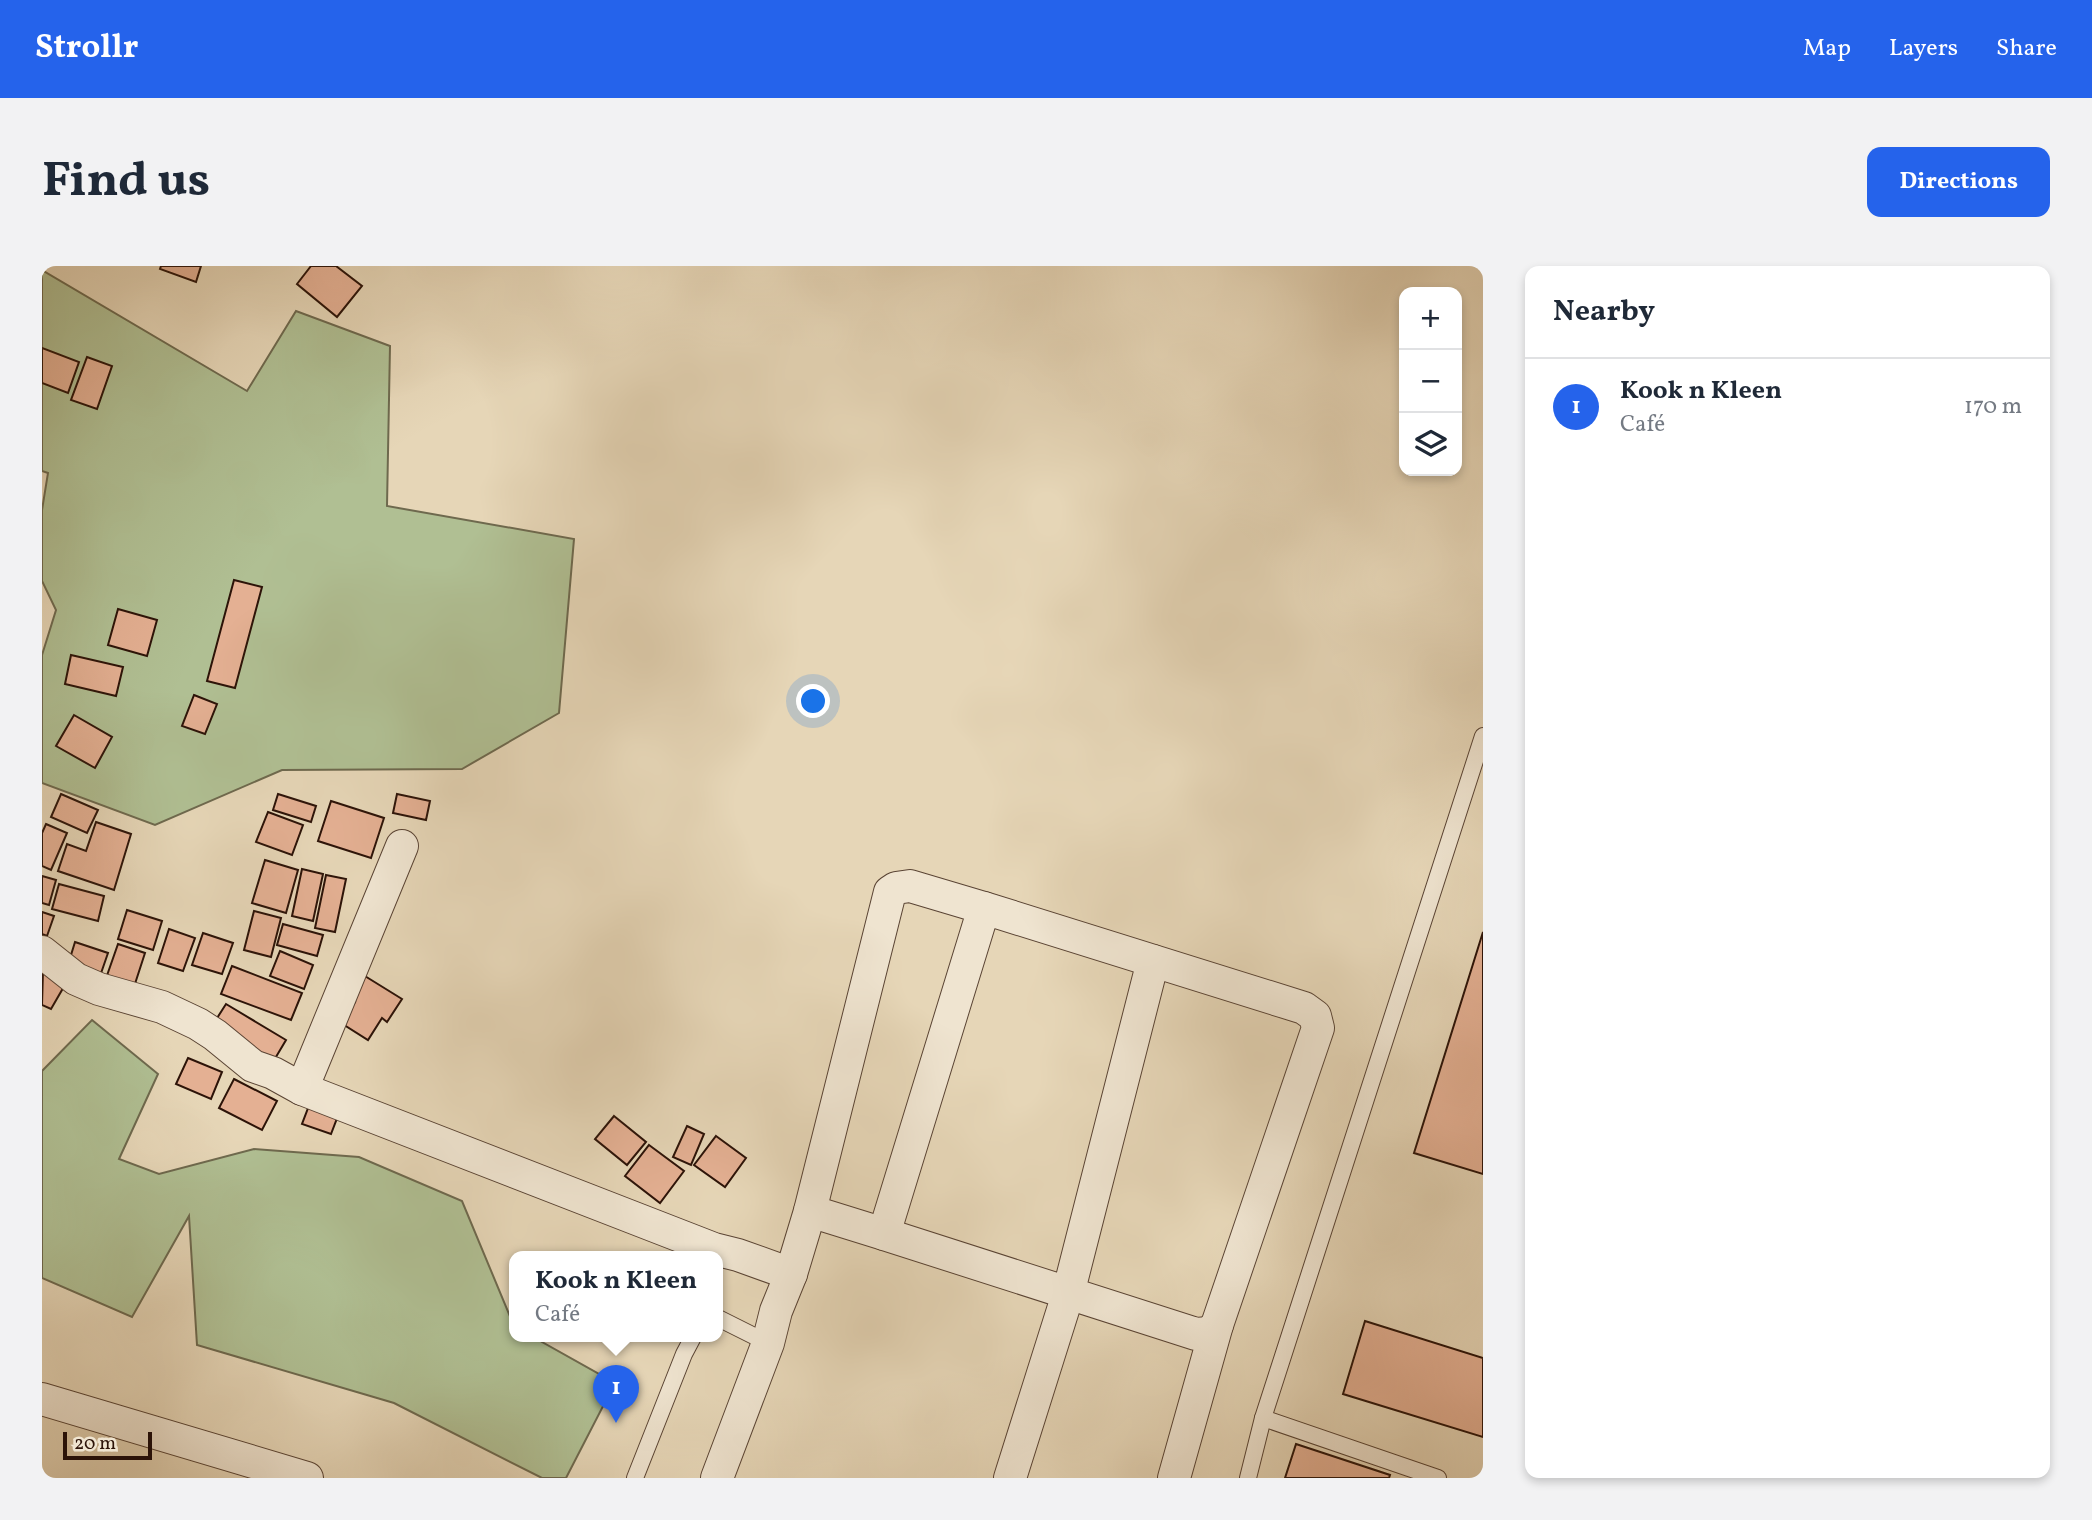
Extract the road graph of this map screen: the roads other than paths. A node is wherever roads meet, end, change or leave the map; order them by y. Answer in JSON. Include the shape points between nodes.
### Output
{"nodes":[{"id":1,"x":1483,"y":736,"type":"edge"},
{"id":2,"x":402,"y":846,"type":"dead end"},
{"id":3,"x":984,"y":908,"type":"junction"},
{"id":4,"x":42,"y":952,"type":"edge"},
{"id":5,"x":1153,"y":961,"type":"junction"},
{"id":6,"x":302,"y":1089,"type":"junction"},
{"id":7,"x":810,"y":1211,"type":"junction"},
{"id":8,"x":884,"y":1234,"type":"junction"},
{"id":9,"x":722,"y":1251,"type":"edge"},
{"id":10,"x":723,"y":1251,"type":"edge"},
{"id":11,"x":791,"y":1274,"type":"junction"},
{"id":12,"x":1068,"y":1294,"type":"junction"},
{"id":13,"x":723,"y":1320,"type":"edge"},
{"id":14,"x":1217,"y":1325,"type":"junction"},
{"id":15,"x":691,"y":1342,"type":"edge"},
{"id":16,"x":768,"y":1343,"type":"junction"},
{"id":17,"x":42,"y":1399,"type":"edge"},
{"id":18,"x":1263,"y":1418,"type":"junction"},
{"id":19,"x":307,"y":1478,"type":"edge"},
{"id":20,"x":635,"y":1478,"type":"edge"},
{"id":21,"x":717,"y":1478,"type":"edge"},
{"id":22,"x":1010,"y":1478,"type":"edge"},
{"id":23,"x":1174,"y":1478,"type":"edge"},
{"id":24,"x":1248,"y":1478,"type":"edge"},
{"id":25,"x":1437,"y":1478,"type":"edge"}],
"edges":[{"from":1,"to":18,"type":"lane"},
{"from":2,"to":6,"type":"street"},
{"from":3,"to":5,"type":"street"},
{"from":3,"to":7,"type":"street","via":[[910,886],[890,892]]},
{"from":3,"to":8,"type":"street"},
{"from":4,"to":6,"type":"street","via":[[76,979],[188,1019],[253,1066]]},
{"from":5,"to":12,"type":"street"},
{"from":5,"to":14,"type":"street","via":[[1304,1008],[1315,1016],[1318,1028]]},
{"from":6,"to":9,"type":"street"},
{"from":7,"to":8,"type":"street"},
{"from":7,"to":11,"type":"street"},
{"from":8,"to":12,"type":"street"},
{"from":10,"to":11,"type":"street"},
{"from":11,"to":16,"type":"street"},
{"from":12,"to":14,"type":"street","via":[[1196,1334],[1209,1333]]},
{"from":12,"to":22,"type":"street"},
{"from":13,"to":16,"type":"lane"},
{"from":14,"to":23,"type":"street"},
{"from":15,"to":20,"type":"lane"},
{"from":16,"to":21,"type":"street"},
{"from":17,"to":19,"type":"street"},
{"from":18,"to":24,"type":"lane"},
{"from":18,"to":25,"type":"lane"}]}
